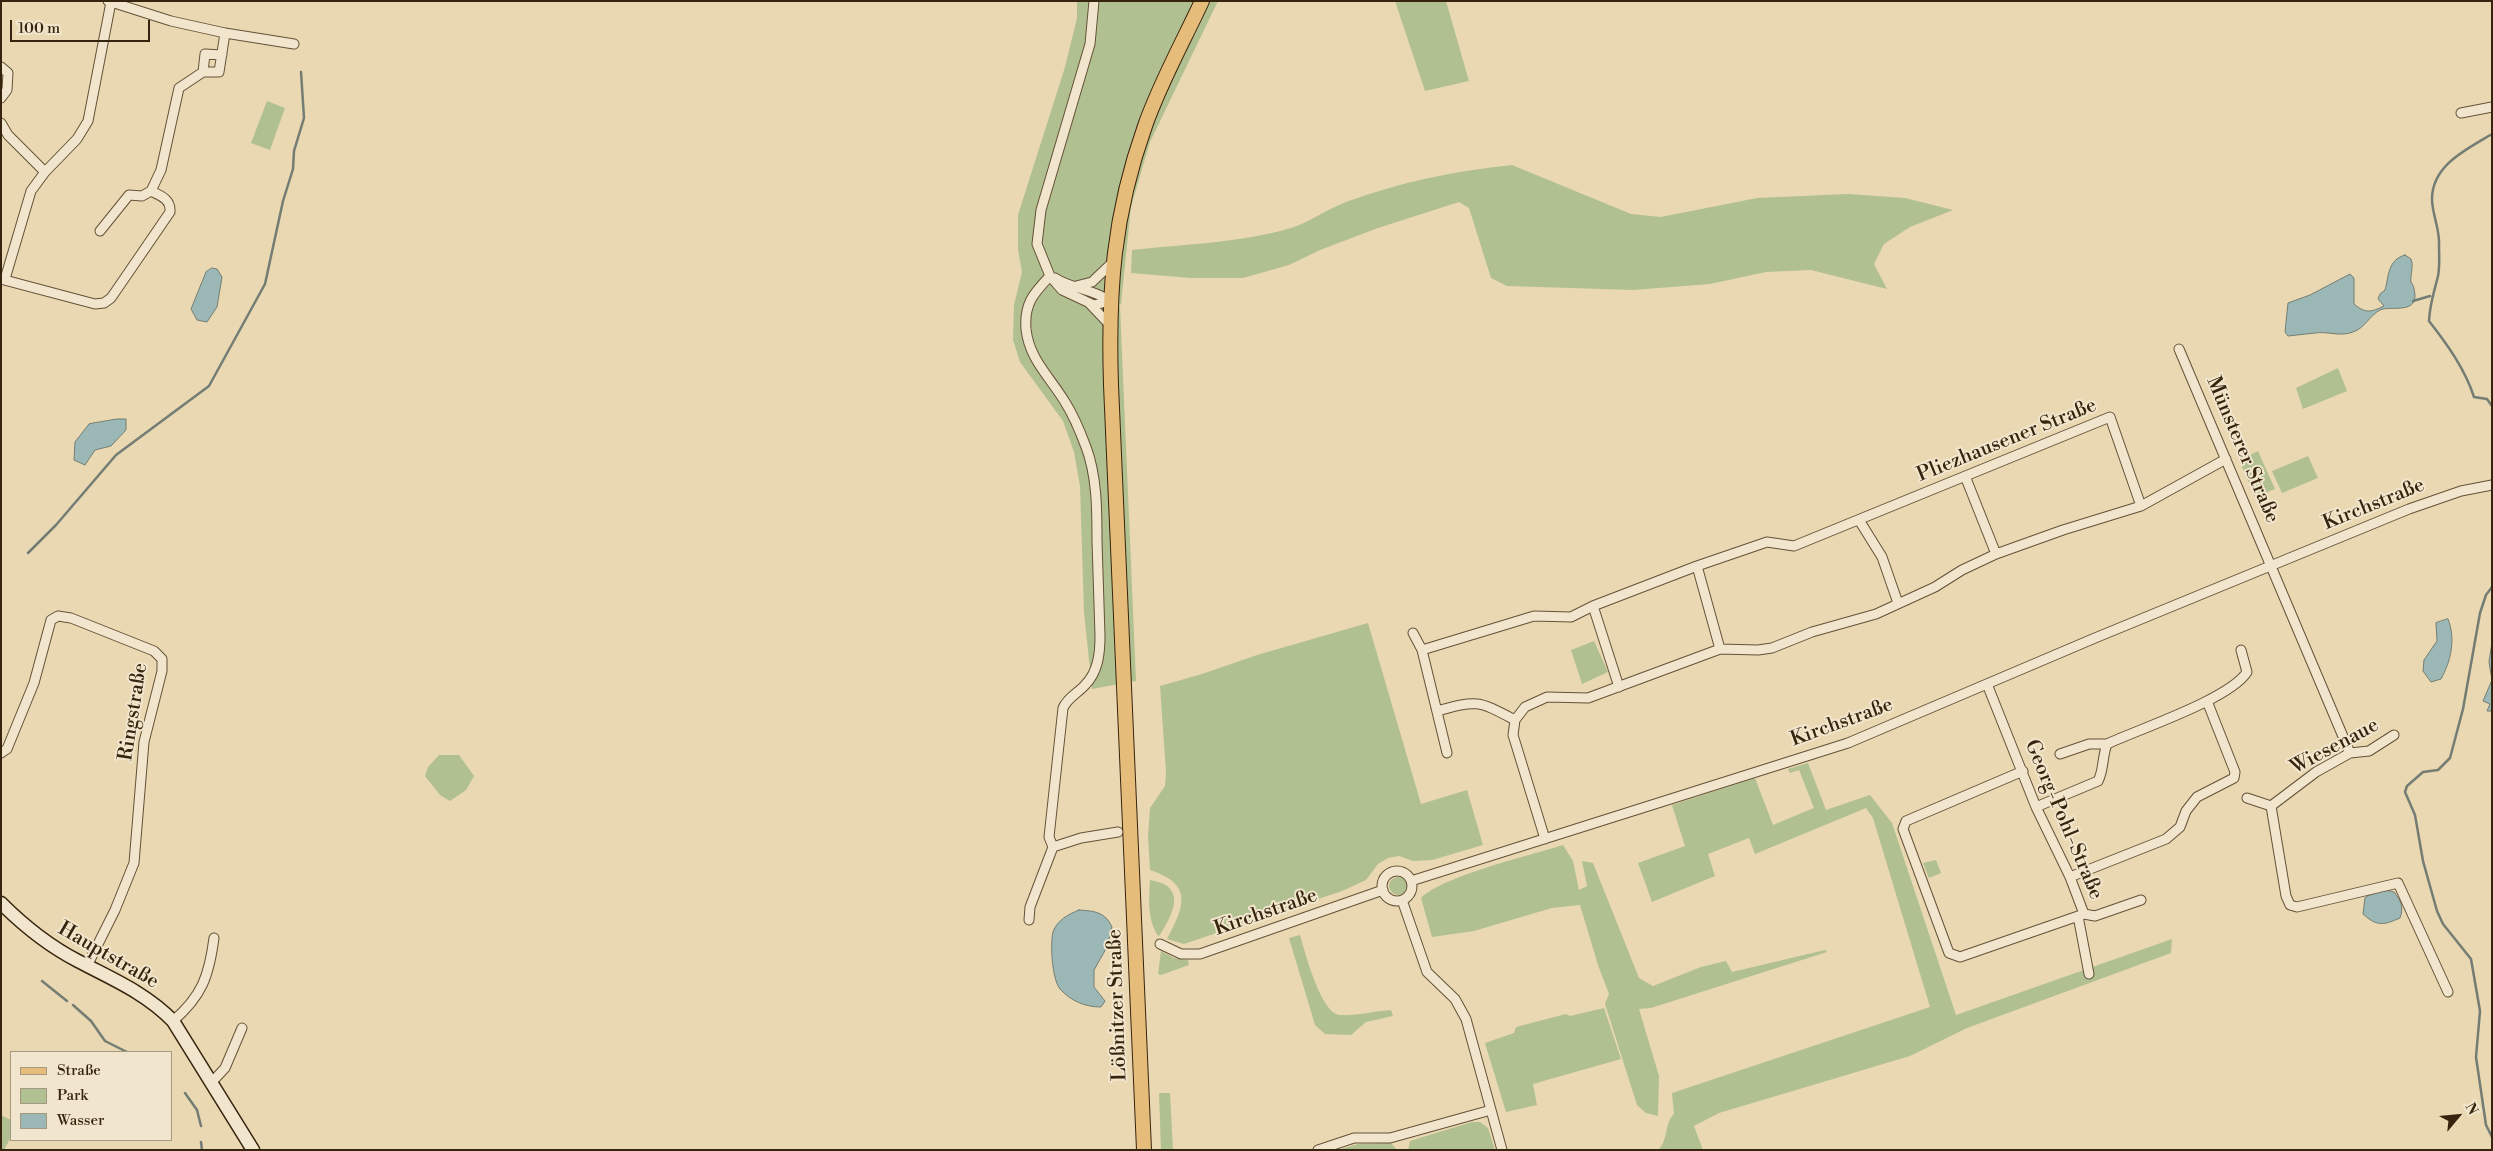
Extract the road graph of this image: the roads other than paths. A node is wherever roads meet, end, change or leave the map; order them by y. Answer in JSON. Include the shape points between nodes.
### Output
{"nodes":[{"id":1,"x":1094,"y":1,"type":"edge"},
{"id":2,"x":1202,"y":1,"type":"edge"},
{"id":3,"x":110,"y":2,"type":"edge"},
{"id":4,"x":225,"y":33,"type":"junction"},
{"id":5,"x":294,"y":44,"type":"dead end"},
{"id":6,"x":222,"y":56,"type":"junction"},
{"id":7,"x":1,"y":67,"type":"edge"},
{"id":8,"x":203,"y":72,"type":"junction"},
{"id":9,"x":1,"y":98,"type":"edge"},
{"id":10,"x":2492,"y":107,"type":"edge"},
{"id":11,"x":2461,"y":113,"type":"dead end"},
{"id":12,"x":1,"y":123,"type":"edge"},
{"id":13,"x":45,"y":172,"type":"junction"},
{"id":14,"x":151,"y":191,"type":"junction"},
{"id":15,"x":100,"y":231,"type":"dead end"},
{"id":16,"x":1113,"y":262,"type":"junction"},
{"id":17,"x":1050,"y":276,"type":"junction"},
{"id":18,"x":3,"y":279,"type":"edge"},
{"id":19,"x":1072,"y":286,"type":"junction"},
{"id":20,"x":1110,"y":301,"type":"junction"},
{"id":21,"x":1089,"y":303,"type":"junction"},
{"id":22,"x":1109,"y":324,"type":"junction"},
{"id":23,"x":2179,"y":349,"type":"dead end"},
{"id":24,"x":2226,"y":459,"type":"junction"},
{"id":25,"x":1965,"y":476,"type":"junction"},
{"id":26,"x":2492,"y":485,"type":"edge"},
{"id":27,"x":2141,"y":506,"type":"junction"},
{"id":28,"x":1859,"y":520,"type":"junction"},
{"id":29,"x":1996,"y":554,"type":"junction"},
{"id":30,"x":1696,"y":566,"type":"junction"},
{"id":31,"x":2272,"y":566,"type":"junction"},
{"id":32,"x":1898,"y":604,"type":"junction"},
{"id":33,"x":1593,"y":606,"type":"junction"},
{"id":34,"x":1413,"y":633,"type":"dead end"},
{"id":35,"x":1720,"y":649,"type":"junction"},
{"id":36,"x":1422,"y":650,"type":"junction"},
{"id":37,"x":2241,"y":650,"type":"dead end"},
{"id":38,"x":1987,"y":684,"type":"junction"},
{"id":39,"x":1619,"y":687,"type":"junction"},
{"id":40,"x":2207,"y":701,"type":"junction"},
{"id":41,"x":1436,"y":711,"type":"junction"},
{"id":42,"x":1515,"y":720,"type":"junction"},
{"id":43,"x":2394,"y":735,"type":"dead end"},
{"id":44,"x":2106,"y":744,"type":"junction"},
{"id":45,"x":1,"y":753,"type":"edge"},
{"id":46,"x":1446,"y":753,"type":"dead end"},
{"id":47,"x":2060,"y":754,"type":"dead end"},
{"id":48,"x":2350,"y":754,"type":"junction"},
{"id":49,"x":2023,"y":771,"type":"junction"},
{"id":50,"x":2247,"y":798,"type":"dead end"},
{"id":51,"x":2271,"y":806,"type":"junction"},
{"id":52,"x":2036,"y":807,"type":"junction"},
{"id":53,"x":1118,"y":832,"type":"dead end"},
{"id":54,"x":1545,"y":839,"type":"junction"},
{"id":55,"x":1053,"y":847,"type":"junction"},
{"id":56,"x":2070,"y":877,"type":"junction"},
{"id":57,"x":1411,"y":881,"type":"junction"},
{"id":58,"x":1383,"y":890,"type":"junction"},
{"id":59,"x":1402,"y":900,"type":"junction"},
{"id":60,"x":2141,"y":900,"type":"dead end"},
{"id":61,"x":1,"y":903,"type":"edge"},
{"id":62,"x":2081,"y":915,"type":"junction"},
{"id":63,"x":1029,"y":920,"type":"dead end"},
{"id":64,"x":214,"y":938,"type":"dead end"},
{"id":65,"x":1160,"y":944,"type":"dead end"},
{"id":66,"x":87,"y":966,"type":"junction"},
{"id":67,"x":2089,"y":974,"type":"dead end"},
{"id":68,"x":2448,"y":992,"type":"dead end"},
{"id":69,"x":173,"y":1021,"type":"junction"},
{"id":70,"x":242,"y":1028,"type":"dead end"},
{"id":71,"x":211,"y":1083,"type":"junction"},
{"id":72,"x":1490,"y":1110,"type":"junction"},
{"id":73,"x":253,"y":1150,"type":"edge"},
{"id":74,"x":1144,"y":1150,"type":"edge"},
{"id":75,"x":1318,"y":1150,"type":"edge"},
{"id":76,"x":1502,"y":1150,"type":"edge"}],
"edges":[{"from":1,"to":17,"type":"street","via":[[1087,53],[1038,225],[1037,244]]},
{"from":2,"to":16,"type":"main road","name":"Lößnitzer Straße","via":[[1146,124],[1126,191]]},
{"from":3,"to":4,"type":"street"},
{"from":3,"to":13,"type":"street","via":[[88,121],[78,139]]},
{"from":4,"to":5,"type":"street"},
{"from":4,"to":6,"type":"street"},
{"from":6,"to":8,"type":"street","via":[[219,72]]},
{"from":6,"to":8,"type":"street","via":[[205,54]]},
{"from":7,"to":9,"type":"street","via":[[8,73],[8,81],[7,90]]},
{"from":8,"to":14,"type":"street","via":[[179,88],[162,170]]},
{"from":10,"to":11,"type":"street"},
{"from":12,"to":13,"type":"street","via":[[8,135]]},
{"from":13,"to":18,"type":"street","via":[[31,191]]},
{"from":14,"to":15,"type":"street","via":[[142,196],[129,195]]},
{"from":14,"to":18,"type":"street","via":[[167,200],[170,212],[111,298],[104,303],[96,304]]},
{"from":16,"to":19,"type":"street","via":[[1092,282]]},
{"from":16,"to":20,"type":"main road","name":"Lößnitzer Straße"},
{"from":17,"to":19,"type":"street"},
{"from":17,"to":21,"type":"street","via":[[1062,290]]},
{"from":17,"to":55,"type":"street","via":[[1026,310],[1026,330],[1036,361],[1075,419],[1091,465],[1097,516],[1100,636],[1100,652],[1092,676],[1063,708],[1048,837]]},
{"from":19,"to":20,"type":"street","via":[[1097,293]]},
{"from":20,"to":21,"type":"street","via":[[1100,305]]},
{"from":20,"to":22,"type":"main road","name":"Lößnitzer Straße"},
{"from":21,"to":22,"type":"street"},
{"from":22,"to":74,"type":"main road","name":"Lößnitzer Straße"},
{"from":23,"to":24,"type":"street","name":"Münsterer Straße"},
{"from":24,"to":27,"type":"street"},
{"from":24,"to":31,"type":"street","name":"Münsterer Straße"},
{"from":25,"to":27,"type":"street","name":"Pliezhausener Straße","via":[[2110,417]]},
{"from":25,"to":28,"type":"street","name":"Pliezhausener Straße"},
{"from":25,"to":29,"type":"street"},
{"from":26,"to":31,"type":"street","name":"Kirchstraße","via":[[2435,499]]},
{"from":27,"to":29,"type":"street"},
{"from":28,"to":30,"type":"street","name":"Pliezhausener Straße","via":[[1794,546],[1767,542]]},
{"from":28,"to":32,"type":"street","via":[[1882,557]]},
{"from":29,"to":32,"type":"street"},
{"from":30,"to":33,"type":"street","name":"Pliezhausener Straße"},
{"from":30,"to":35,"type":"street"},
{"from":31,"to":38,"type":"street","name":"Kirchstraße"},
{"from":31,"to":48,"type":"street"},
{"from":32,"to":35,"type":"street","via":[[1772,648]]},
{"from":33,"to":36,"type":"street","name":"Pliezhausener Straße","via":[[1571,617],[1534,616]]},
{"from":33,"to":39,"type":"street"},
{"from":34,"to":36,"type":"street"},
{"from":35,"to":39,"type":"street"},
{"from":36,"to":41,"type":"street"},
{"from":37,"to":40,"type":"street","via":[[2247,672],[2242,680]]},
{"from":38,"to":49,"type":"street","name":"Georg-Pohl-Straße"},
{"from":38,"to":54,"type":"street","name":"Kirchstraße","via":[[1848,743]]},
{"from":39,"to":42,"type":"street","via":[[1588,698],[1547,697],[1525,707]]},
{"from":40,"to":44,"type":"street"},
{"from":40,"to":56,"type":"street","via":[[2235,772],[2234,778],[2197,797],[2186,811],[2180,827],[2166,838]]},
{"from":41,"to":42,"type":"street","via":[[1470,702],[1487,705]]},
{"from":41,"to":46,"type":"street"},
{"from":42,"to":54,"type":"street","via":[[1513,735]]},
{"from":43,"to":48,"type":"street","name":"Wiesenaue","via":[[2369,751]]},
{"from":44,"to":47,"type":"street","via":[[2089,744]]},
{"from":44,"to":52,"type":"street","via":[[2098,782]]},
{"from":45,"to":66,"type":"street","name":"Ringstraße","via":[[7,749],[34,684],[51,620],[58,616],[71,618],[154,651],[162,659],[162,671],[144,742],[134,863]]},
{"from":48,"to":51,"type":"street","name":"Wiesenaue","via":[[2316,772]]},
{"from":49,"to":52,"type":"street","name":"Georg-Pohl-Straße"},
{"from":49,"to":62,"type":"street","via":[[1906,821],[1903,829],[1949,953],[1960,957]]},
{"from":50,"to":51,"type":"street"},
{"from":51,"to":68,"type":"street","via":[[2290,905],[2297,907],[2398,883]]},
{"from":52,"to":56,"type":"street","name":"Georg-Pohl-Straße"},
{"from":53,"to":55,"type":"street"},
{"from":54,"to":57,"type":"street","name":"Kirchstraße"},
{"from":55,"to":63,"type":"street","via":[[1030,907]]},
{"from":56,"to":62,"type":"street","name":"Georg-Pohl-Straße"},
{"from":57,"to":58,"type":"street","via":[[1405,873],[1393,871],[1384,878]]},
{"from":57,"to":59,"type":"street","via":[[1411,891]]},
{"from":58,"to":59,"type":"street","via":[[1390,899]]},
{"from":58,"to":65,"type":"street","name":"Kirchstraße","via":[[1200,954],[1181,954]]},
{"from":59,"to":72,"type":"street","via":[[1426,972],[1461,1008]]},
{"from":60,"to":62,"type":"street","name":"Georg-Pohl-Straße","via":[[2095,916]]},
{"from":61,"to":66,"type":"main road","name":"Hauptstraße","via":[[31,931]]},
{"from":62,"to":67,"type":"street"},
{"from":64,"to":69,"type":"street","via":[[202,990]]},
{"from":66,"to":69,"type":"main road","name":"Hauptstraße","via":[[142,994]]},
{"from":69,"to":71,"type":"main road","name":"Hauptstraße"},
{"from":70,"to":71,"type":"street","via":[[225,1068]]},
{"from":71,"to":73,"type":"main road","name":"Hauptstraße"},
{"from":72,"to":75,"type":"street","via":[[1390,1138],[1354,1138]]},
{"from":72,"to":76,"type":"street"}]}
